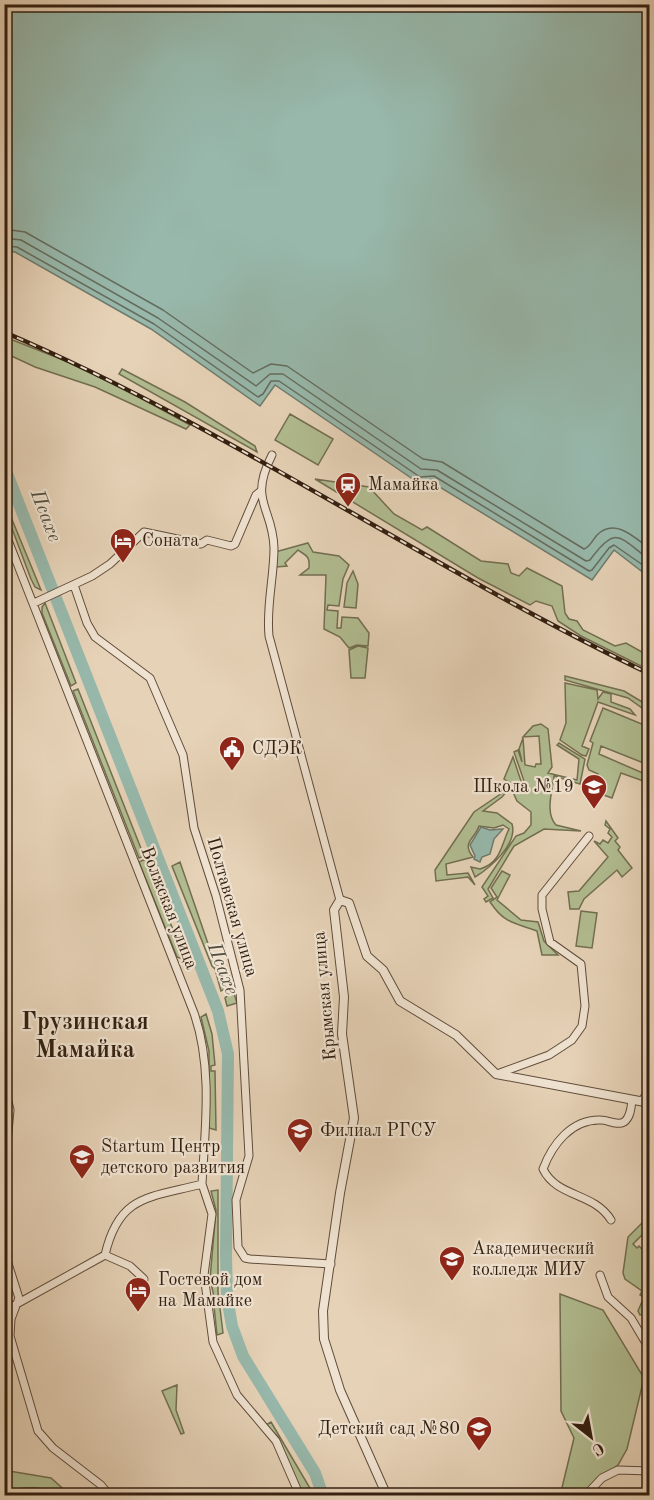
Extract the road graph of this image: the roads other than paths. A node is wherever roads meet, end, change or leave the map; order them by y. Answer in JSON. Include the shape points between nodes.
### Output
{"nodes":[{"id":1,"x":272,"y":454,"type":"dead end"},
{"id":2,"x":261,"y":491,"type":"junction"},
{"id":3,"x":4,"y":530,"type":"edge"},
{"id":4,"x":74,"y":585,"type":"junction"},
{"id":5,"x":34,"y":603,"type":"junction"},
{"id":6,"x":590,"y":837,"type":"dead end"},
{"id":7,"x":340,"y":900,"type":"junction"},
{"id":8,"x":496,"y":1074,"type":"junction"},
{"id":9,"x":4,"y":1084,"type":"edge"},
{"id":10,"x":650,"y":1088,"type":"edge"},
{"id":11,"x":632,"y":1100,"type":"junction"},
{"id":12,"x":646,"y":1102,"type":"edge"},
{"id":13,"x":4,"y":1176,"type":"edge"},
{"id":14,"x":202,"y":1184,"type":"junction"},
{"id":15,"x":611,"y":1220,"type":"dead end"},
{"id":16,"x":4,"y":1251,"type":"edge"},
{"id":17,"x":105,"y":1255,"type":"junction"},
{"id":18,"x":331,"y":1264,"type":"junction"},
{"id":19,"x":600,"y":1275,"type":"dead end"},
{"id":20,"x":144,"y":1279,"type":"dead end"},
{"id":21,"x":17,"y":1305,"type":"junction"},
{"id":22,"x":4,"y":1311,"type":"edge"},
{"id":23,"x":650,"y":1350,"type":"edge"},
{"id":24,"x":650,"y":1471,"type":"edge"},
{"id":25,"x":110,"y":1496,"type":"edge"},
{"id":26,"x":300,"y":1496,"type":"edge"},
{"id":27,"x":387,"y":1496,"type":"edge"},
{"id":28,"x":585,"y":1496,"type":"edge"}],
"edges":[{"from":1,"to":2,"type":"street","name":"Крымская улица"},
{"from":2,"to":4,"type":"street","name":"Крымская улица","via":[[235,544],[207,540],[201,543],[144,532],[110,564]]},
{"from":2,"to":7,"type":"street","name":"Крымская улица","via":[[274,546],[266,614],[269,636]]},
{"from":3,"to":5,"type":"street","name":"Волжская улица"},
{"from":4,"to":5,"type":"street","name":"Крымская улица"},
{"from":4,"to":18,"type":"street","name":"Полтавская улица","via":[[95,637],[150,678],[183,755],[194,828],[226,929],[241,1002],[249,1156],[236,1200],[238,1247],[250,1259]]},
{"from":5,"to":14,"type":"street","name":"Волжская улица","via":[[196,1019],[205,1073]]},
{"from":6,"to":8,"type":"street","via":[[546,887],[542,900],[550,942],[581,964],[583,970],[582,1026],[572,1040],[549,1054]]},
{"from":7,"to":8,"type":"street","via":[[349,903],[367,956],[383,970],[400,1001],[456,1035]]},
{"from":7,"to":18,"type":"street","name":"Крымская улица","via":[[333,910],[344,997],[342,1034],[354,1118]]},
{"from":8,"to":11,"type":"street"},
{"from":9,"to":13,"type":"street","via":[[10,1110]]},
{"from":10,"to":12,"type":"street"},
{"from":11,"to":12,"type":"street"},
{"from":11,"to":15,"type":"street","via":[[625,1122],[600,1120],[566,1132],[550,1149],[543,1169],[548,1181],[561,1191],[573,1192],[589,1201]]},
{"from":14,"to":17,"type":"street","via":[[132,1204],[110,1233]]},
{"from":14,"to":26,"type":"street","via":[[212,1214],[204,1275],[213,1342],[237,1395],[276,1441]]},
{"from":16,"to":21,"type":"street","via":[[18,1292]]},
{"from":17,"to":20,"type":"street","via":[[124,1263]]},
{"from":17,"to":21,"type":"street"},
{"from":18,"to":27,"type":"street","name":"Крымская улица","via":[[323,1320],[330,1364]]},
{"from":19,"to":23,"type":"street","via":[[608,1297],[631,1318]]},
{"from":21,"to":22,"type":"street"},
{"from":21,"to":25,"type":"street","via":[[10,1320],[10,1336],[38,1431]]},
{"from":24,"to":28,"type":"street","via":[[618,1470],[602,1478]]}]}
